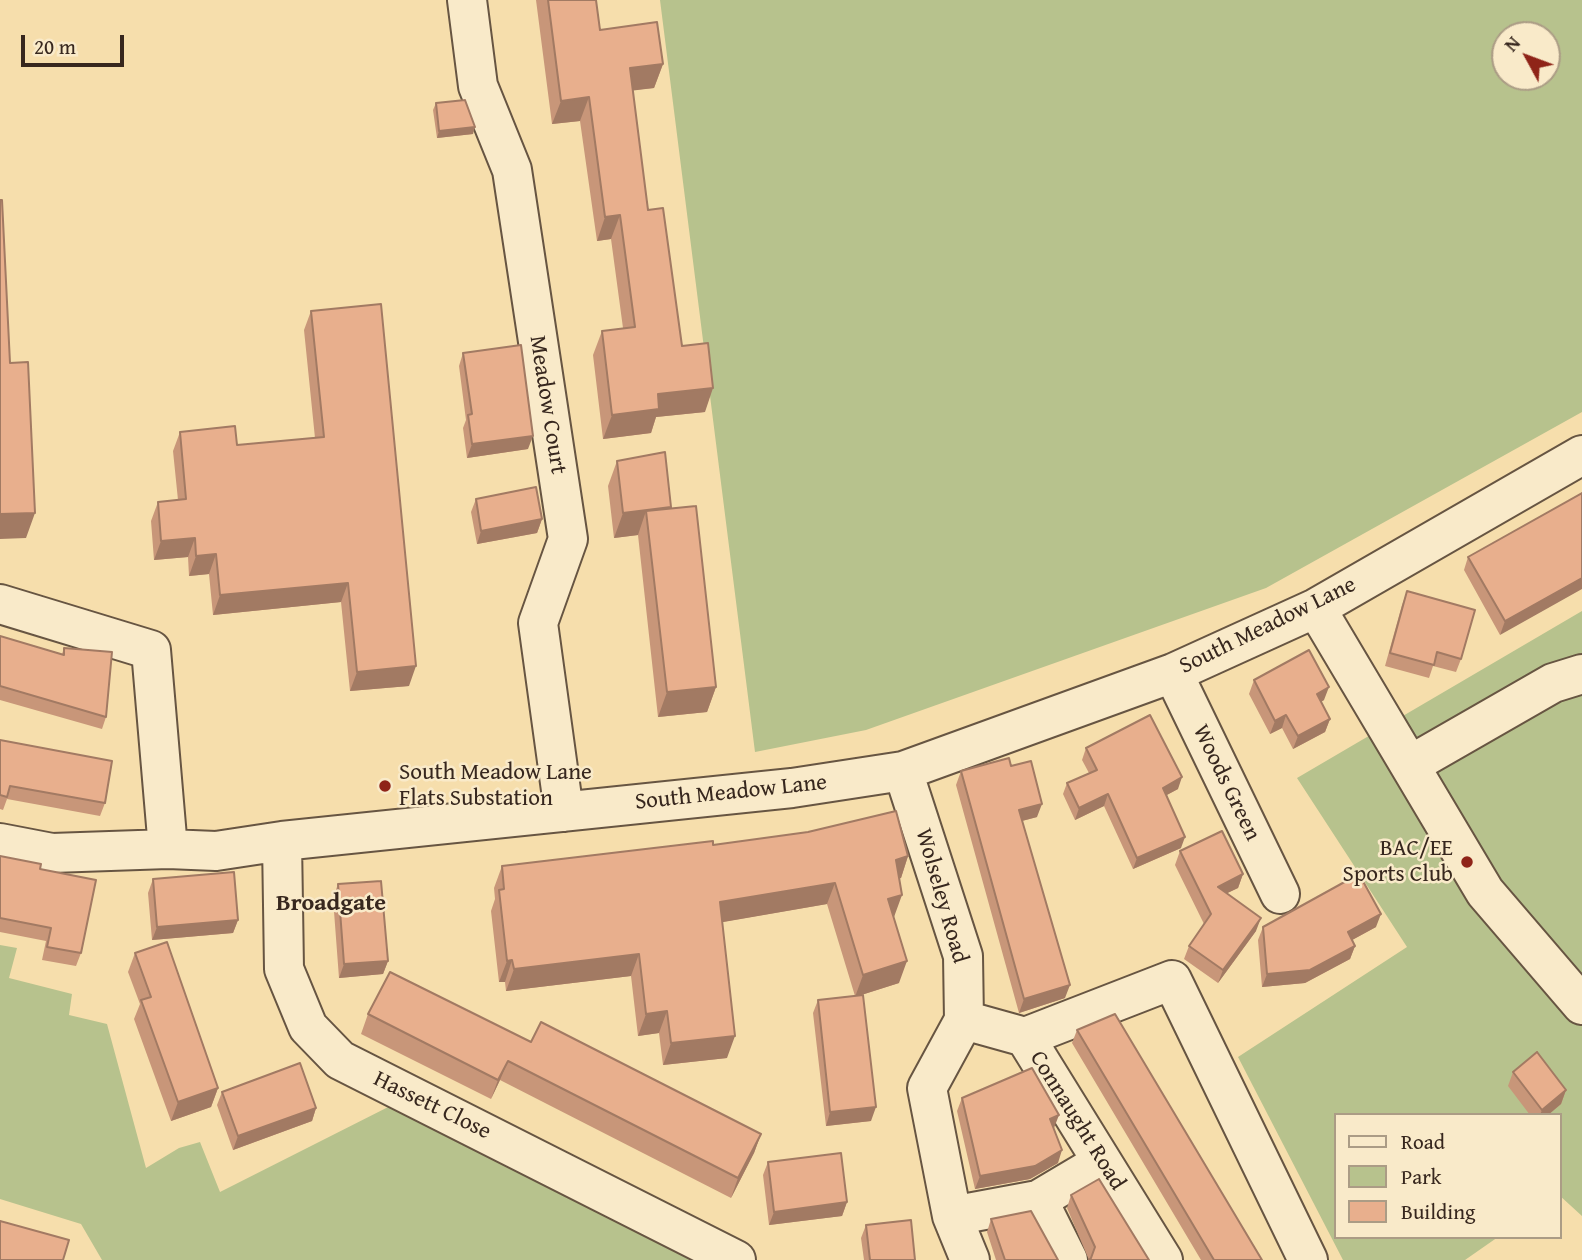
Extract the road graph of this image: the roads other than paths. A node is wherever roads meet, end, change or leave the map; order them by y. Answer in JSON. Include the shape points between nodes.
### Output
{"nodes":[{"id":1,"x":467,"y":0,"type":"edge"},
{"id":2,"x":1582,"y":455,"type":"edge"},
{"id":3,"x":0,"y":604,"type":"edge"},
{"id":4,"x":1315,"y":608,"type":"junction"},
{"id":5,"x":1172,"y":673,"type":"junction"},
{"id":6,"x":1582,"y":674,"type":"edge"},
{"id":7,"x":1410,"y":765,"type":"junction"},
{"id":8,"x":903,"y":771,"type":"junction"},
{"id":9,"x":564,"y":811,"type":"junction"},
{"id":10,"x":282,"y":841,"type":"junction"},
{"id":11,"x":0,"y":843,"type":"edge"},
{"id":12,"x":168,"y":849,"type":"junction"},
{"id":13,"x":1280,"y":894,"type":"dead end"},
{"id":14,"x":1582,"y":1005,"type":"edge"},
{"id":15,"x":964,"y":1020,"type":"junction"},
{"id":16,"x":1025,"y":1037,"type":"junction"},
{"id":17,"x":1102,"y":1162,"type":"junction"},
{"id":18,"x":1038,"y":1199,"type":"junction"},
{"id":19,"x":952,"y":1216,"type":"junction"},
{"id":20,"x":736,"y":1260,"type":"edge"},
{"id":21,"x":970,"y":1260,"type":"edge"},
{"id":22,"x":1068,"y":1260,"type":"edge"},
{"id":23,"x":1163,"y":1260,"type":"edge"},
{"id":24,"x":1308,"y":1260,"type":"edge"}],
"edges":[{"from":1,"to":9,"type":"street","name":"Meadow Court","via":[[478,86],[512,170],[568,539],[538,623]]},
{"from":2,"to":4,"type":"street","name":"South Meadow Lane"},
{"from":3,"to":12,"type":"street","via":[[151,649]]},
{"from":4,"to":5,"type":"street","name":"South Meadow Lane"},
{"from":4,"to":7,"type":"street"},
{"from":5,"to":8,"type":"street","name":"South Meadow Lane"},
{"from":5,"to":13,"type":"street","name":"Woods Green"},
{"from":6,"to":7,"type":"street","via":[[1553,683]]},
{"from":7,"to":14,"type":"street","via":[[1486,892]]},
{"from":8,"to":9,"type":"street","name":"South Meadow Lane","via":[[792,788]]},
{"from":8,"to":15,"type":"street","name":"Wolseley Road","via":[[963,956]]},
{"from":9,"to":10,"type":"street","name":"South Meadow Lane"},
{"from":10,"to":12,"type":"street","name":"South Meadow Lane","via":[[216,851]]},
{"from":10,"to":20,"type":"street","name":"Hassett Close","via":[[284,969],[308,1027],[340,1060]]},
{"from":11,"to":12,"type":"street","name":"South Meadow Lane","via":[[52,853]]},
{"from":15,"to":16,"type":"street","name":"Connaught Road"},
{"from":15,"to":19,"type":"street","name":"Wolseley Road","via":[[927,1088]]},
{"from":16,"to":17,"type":"street","name":"Connaught Road"},
{"from":16,"to":24,"type":"street","via":[[1172,980]]},
{"from":17,"to":18,"type":"street"},
{"from":17,"to":23,"type":"street","name":"Connaught Road"},
{"from":18,"to":19,"type":"street"},
{"from":18,"to":22,"type":"street"},
{"from":19,"to":21,"type":"street","name":"Wolseley Road"}]}
